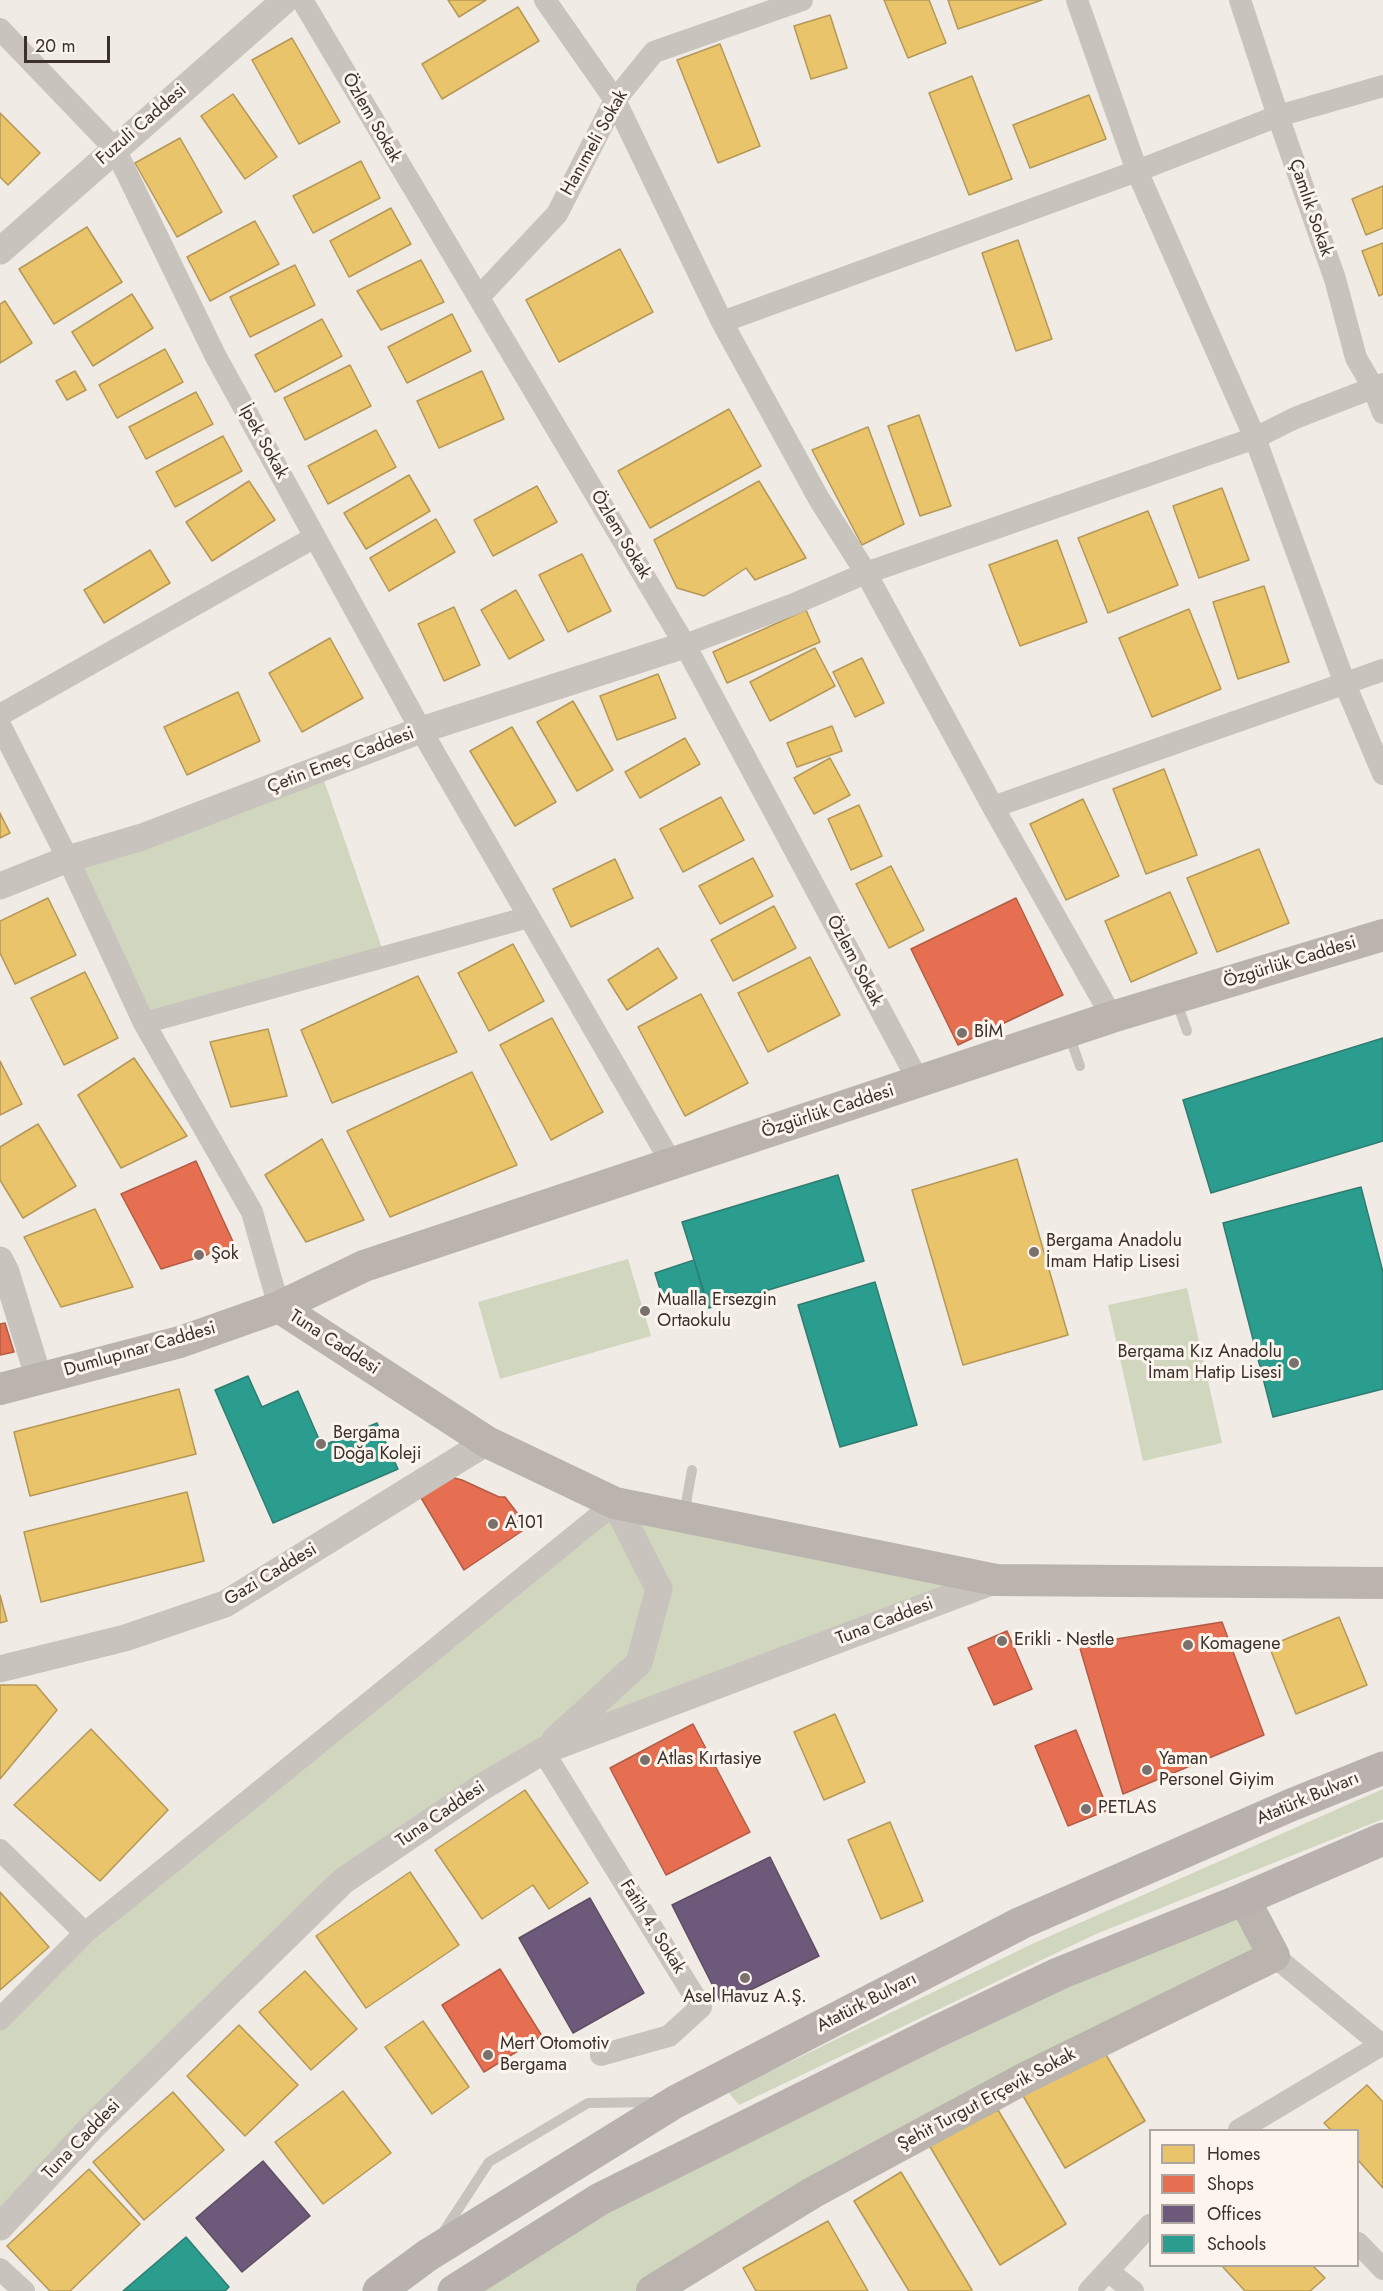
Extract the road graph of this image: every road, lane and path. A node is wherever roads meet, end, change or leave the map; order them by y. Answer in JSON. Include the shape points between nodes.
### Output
{"nodes":[{"id":1,"x":285,"y":0,"type":"edge"},
{"id":2,"x":303,"y":0,"type":"edge"},
{"id":3,"x":546,"y":0,"type":"edge"},
{"id":4,"x":802,"y":0,"type":"edge"},
{"id":5,"x":1077,"y":0,"type":"edge"},
{"id":6,"x":1240,"y":0,"type":"edge"},
{"id":7,"x":0,"y":29,"type":"edge"},
{"id":8,"x":1383,"y":86,"type":"edge"},
{"id":9,"x":615,"y":100,"type":"junction"},
{"id":10,"x":1278,"y":116,"type":"junction"},
{"id":11,"x":115,"y":149,"type":"junction"},
{"id":12,"x":1137,"y":171,"type":"junction"},
{"id":13,"x":0,"y":251,"type":"edge"},
{"id":14,"x":479,"y":297,"type":"junction"},
{"id":15,"x":722,"y":322,"type":"junction"},
{"id":16,"x":1378,"y":386,"type":"edge"},
{"id":17,"x":1383,"y":413,"type":"edge"},
{"id":18,"x":1256,"y":438,"type":"junction"},
{"id":19,"x":315,"y":537,"type":"junction"},
{"id":20,"x":866,"y":573,"type":"junction"},
{"id":21,"x":685,"y":645,"type":"junction"},
{"id":22,"x":1383,"y":670,"type":"edge"},
{"id":23,"x":1345,"y":684,"type":"junction"},
{"id":24,"x":0,"y":716,"type":"edge"},
{"id":25,"x":0,"y":725,"type":"edge"},
{"id":26,"x":421,"y":730,"type":"junction"},
{"id":27,"x":1383,"y":774,"type":"edge"},
{"id":28,"x":993,"y":807,"type":"junction"},
{"id":29,"x":68,"y":859,"type":"junction"},
{"id":30,"x":0,"y":886,"type":"edge"},
{"id":31,"x":529,"y":917,"type":"junction"},
{"id":32,"x":1383,"y":935,"type":"edge"},
{"id":33,"x":1175,"y":998,"type":"junction"},
{"id":34,"x":1112,"y":1017,"type":"junction"},
{"id":35,"x":144,"y":1023,"type":"junction"},
{"id":36,"x":1187,"y":1031,"type":"dead end"},
{"id":37,"x":1068,"y":1032,"type":"junction"},
{"id":38,"x":1080,"y":1066,"type":"dead end"},
{"id":39,"x":919,"y":1082,"type":"junction"},
{"id":40,"x":672,"y":1164,"type":"junction"},
{"id":41,"x":0,"y":1260,"type":"edge"},
{"id":42,"x":279,"y":1307,"type":"junction"},
{"id":43,"x":39,"y":1378,"type":"junction"},
{"id":44,"x":0,"y":1389,"type":"edge"},
{"id":45,"x":487,"y":1442,"type":"junction"},
{"id":46,"x":692,"y":1470,"type":"dead end"},
{"id":47,"x":615,"y":1503,"type":"junction"},
{"id":48,"x":683,"y":1517,"type":"junction"},
{"id":49,"x":996,"y":1580,"type":"junction"},
{"id":50,"x":1382,"y":1583,"type":"edge"},
{"id":51,"x":0,"y":1669,"type":"edge"},
{"id":52,"x":543,"y":1750,"type":"junction"},
{"id":53,"x":1383,"y":1767,"type":"edge"},
{"id":54,"x":1383,"y":1839,"type":"edge"},
{"id":55,"x":0,"y":1850,"type":"edge"},
{"id":56,"x":1244,"y":1899,"type":"junction"},
{"id":57,"x":85,"y":1933,"type":"junction"},
{"id":58,"x":1274,"y":1956,"type":"junction"},
{"id":59,"x":0,"y":2019,"type":"edge"},
{"id":60,"x":1382,"y":2044,"type":"edge"},
{"id":61,"x":601,"y":2055,"type":"dead end"},
{"id":62,"x":675,"y":2102,"type":"junction"},
{"id":63,"x":1243,"y":2129,"type":"edge"},
{"id":64,"x":1149,"y":2226,"type":"edge"},
{"id":65,"x":0,"y":2227,"type":"edge"},
{"id":66,"x":1359,"y":2244,"type":"edge"},
{"id":67,"x":428,"y":2255,"type":"junction"},
{"id":68,"x":0,"y":2269,"type":"edge"},
{"id":69,"x":1383,"y":2269,"type":"edge"},
{"id":70,"x":1108,"y":2271,"type":"junction"},
{"id":71,"x":24,"y":2291,"type":"edge"},
{"id":72,"x":379,"y":2291,"type":"edge"},
{"id":73,"x":454,"y":2291,"type":"edge"},
{"id":74,"x":651,"y":2291,"type":"edge"},
{"id":75,"x":1089,"y":2291,"type":"edge"},
{"id":76,"x":1133,"y":2291,"type":"edge"}],
"edges":[{"from":1,"to":11,"type":"street","name":"Fuzuli Caddesi"},
{"from":2,"to":14,"type":"street","name":"Özlem Sokak"},
{"from":3,"to":9,"type":"street"},
{"from":4,"to":9,"type":"street","name":"Hanımeli Sokak","via":[[654,52]]},
{"from":5,"to":12,"type":"street"},
{"from":6,"to":10,"type":"street","name":"Çamlık Sokak"},
{"from":7,"to":11,"type":"street","name":"İpek Sokak"},
{"from":8,"to":10,"type":"street"},
{"from":9,"to":14,"type":"street","name":"Hanımeli Sokak","via":[[557,214]]},
{"from":9,"to":15,"type":"street"},
{"from":10,"to":12,"type":"street"},
{"from":10,"to":16,"type":"street","name":"Çamlık Sokak","via":[[1335,279],[1356,358]]},
{"from":11,"to":13,"type":"street","name":"Fuzuli Caddesi"},
{"from":11,"to":19,"type":"street","name":"İpek Sokak","via":[[215,355]]},
{"from":12,"to":15,"type":"street"},
{"from":12,"to":18,"type":"street"},
{"from":14,"to":21,"type":"street","name":"Özlem Sokak"},
{"from":15,"to":20,"type":"street","via":[[819,499]]},
{"from":16,"to":17,"type":"street","name":"Çamlık Sokak"},
{"from":16,"to":18,"type":"street","via":[[1295,418]]},
{"from":18,"to":20,"type":"street"},
{"from":18,"to":23,"type":"street"},
{"from":19,"to":24,"type":"street"},
{"from":19,"to":26,"type":"street","name":"İpek Sokak"},
{"from":20,"to":21,"type":"street"},
{"from":20,"to":28,"type":"street"},
{"from":21,"to":26,"type":"street","name":"Çetin Emeç Caddesi"},
{"from":21,"to":39,"type":"street","name":"Özlem Sokak"},
{"from":22,"to":23,"type":"street"},
{"from":23,"to":27,"type":"street"},
{"from":23,"to":28,"type":"street"},
{"from":25,"to":29,"type":"street"},
{"from":26,"to":29,"type":"street","name":"Çetin Emeç Caddesi","via":[[141,837]]},
{"from":26,"to":31,"type":"street","name":"İpek Sokak"},
{"from":28,"to":34,"type":"street"},
{"from":29,"to":30,"type":"street","name":"Çetin Emeç Caddesi"},
{"from":29,"to":35,"type":"street"},
{"from":31,"to":35,"type":"street"},
{"from":31,"to":40,"type":"street","name":"İpek Sokak"},
{"from":32,"to":33,"type":"main road","name":"Özgürlük Caddesi"},
{"from":33,"to":34,"type":"main road","name":"Özgürlük Caddesi"},
{"from":33,"to":36,"type":"lane"},
{"from":34,"to":37,"type":"main road","name":"Özgürlük Caddesi"},
{"from":35,"to":42,"type":"street","via":[[252,1212]]},
{"from":37,"to":38,"type":"lane"},
{"from":37,"to":39,"type":"main road","name":"Özgürlük Caddesi"},
{"from":39,"to":40,"type":"main road","name":"Özgürlük Caddesi"},
{"from":40,"to":42,"type":"main road","name":"Özgürlük Caddesi","via":[[364,1266]]},
{"from":41,"to":43,"type":"street"},
{"from":42,"to":43,"type":"main road","name":"Dumlupınar Caddesi","via":[[180,1342]]},
{"from":42,"to":45,"type":"main road","name":"Tuna Caddesi"},
{"from":43,"to":44,"type":"main road","name":"Dumlupınar Caddesi"},
{"from":45,"to":47,"type":"main road","name":"Tuna Caddesi"},
{"from":45,"to":51,"type":"street","name":"Gazi Caddesi","via":[[225,1604],[125,1638]]},
{"from":46,"to":48,"type":"lane"},
{"from":47,"to":48,"type":"main road","name":"Tuna Caddesi"},
{"from":47,"to":52,"type":"street","via":[[659,1589],[639,1663]]},
{"from":47,"to":57,"type":"street"},
{"from":48,"to":49,"type":"main road","name":"Tuna Caddesi"},
{"from":49,"to":50,"type":"main road","name":"Tuna Caddesi"},
{"from":49,"to":52,"type":"street","name":"Tuna Caddesi"},
{"from":52,"to":61,"type":"street","name":"Fatih 4. Sokak","via":[[701,2007],[669,2036]]},
{"from":52,"to":65,"type":"street","name":"Tuna Caddesi","via":[[343,1881],[94,2125]]},
{"from":53,"to":62,"type":"main road","name":"Atatürk Bulvarı","via":[[1021,1923]]},
{"from":54,"to":56,"type":"main road"},
{"from":55,"to":57,"type":"street"},
{"from":56,"to":58,"type":"main road"},
{"from":56,"to":73,"type":"main road","via":[[1058,1974],[620,2189]]},
{"from":57,"to":59,"type":"street"},
{"from":58,"to":60,"type":"street"},
{"from":58,"to":74,"type":"main road","name":"Şehit Turgut Erçevik Sokak","via":[[1015,2083],[812,2193]]},
{"from":60,"to":63,"type":"street"},
{"from":62,"to":67,"type":"main road","name":"Atatürk Bulvarı"},
{"from":62,"to":67,"type":"lane","via":[[588,2103],[489,2162]]},
{"from":64,"to":70,"type":"street"},
{"from":66,"to":69,"type":"street"},
{"from":67,"to":72,"type":"main road","name":"Atatürk Bulvarı"},
{"from":68,"to":71,"type":"street"},
{"from":70,"to":75,"type":"street"},
{"from":70,"to":76,"type":"street"}]}
